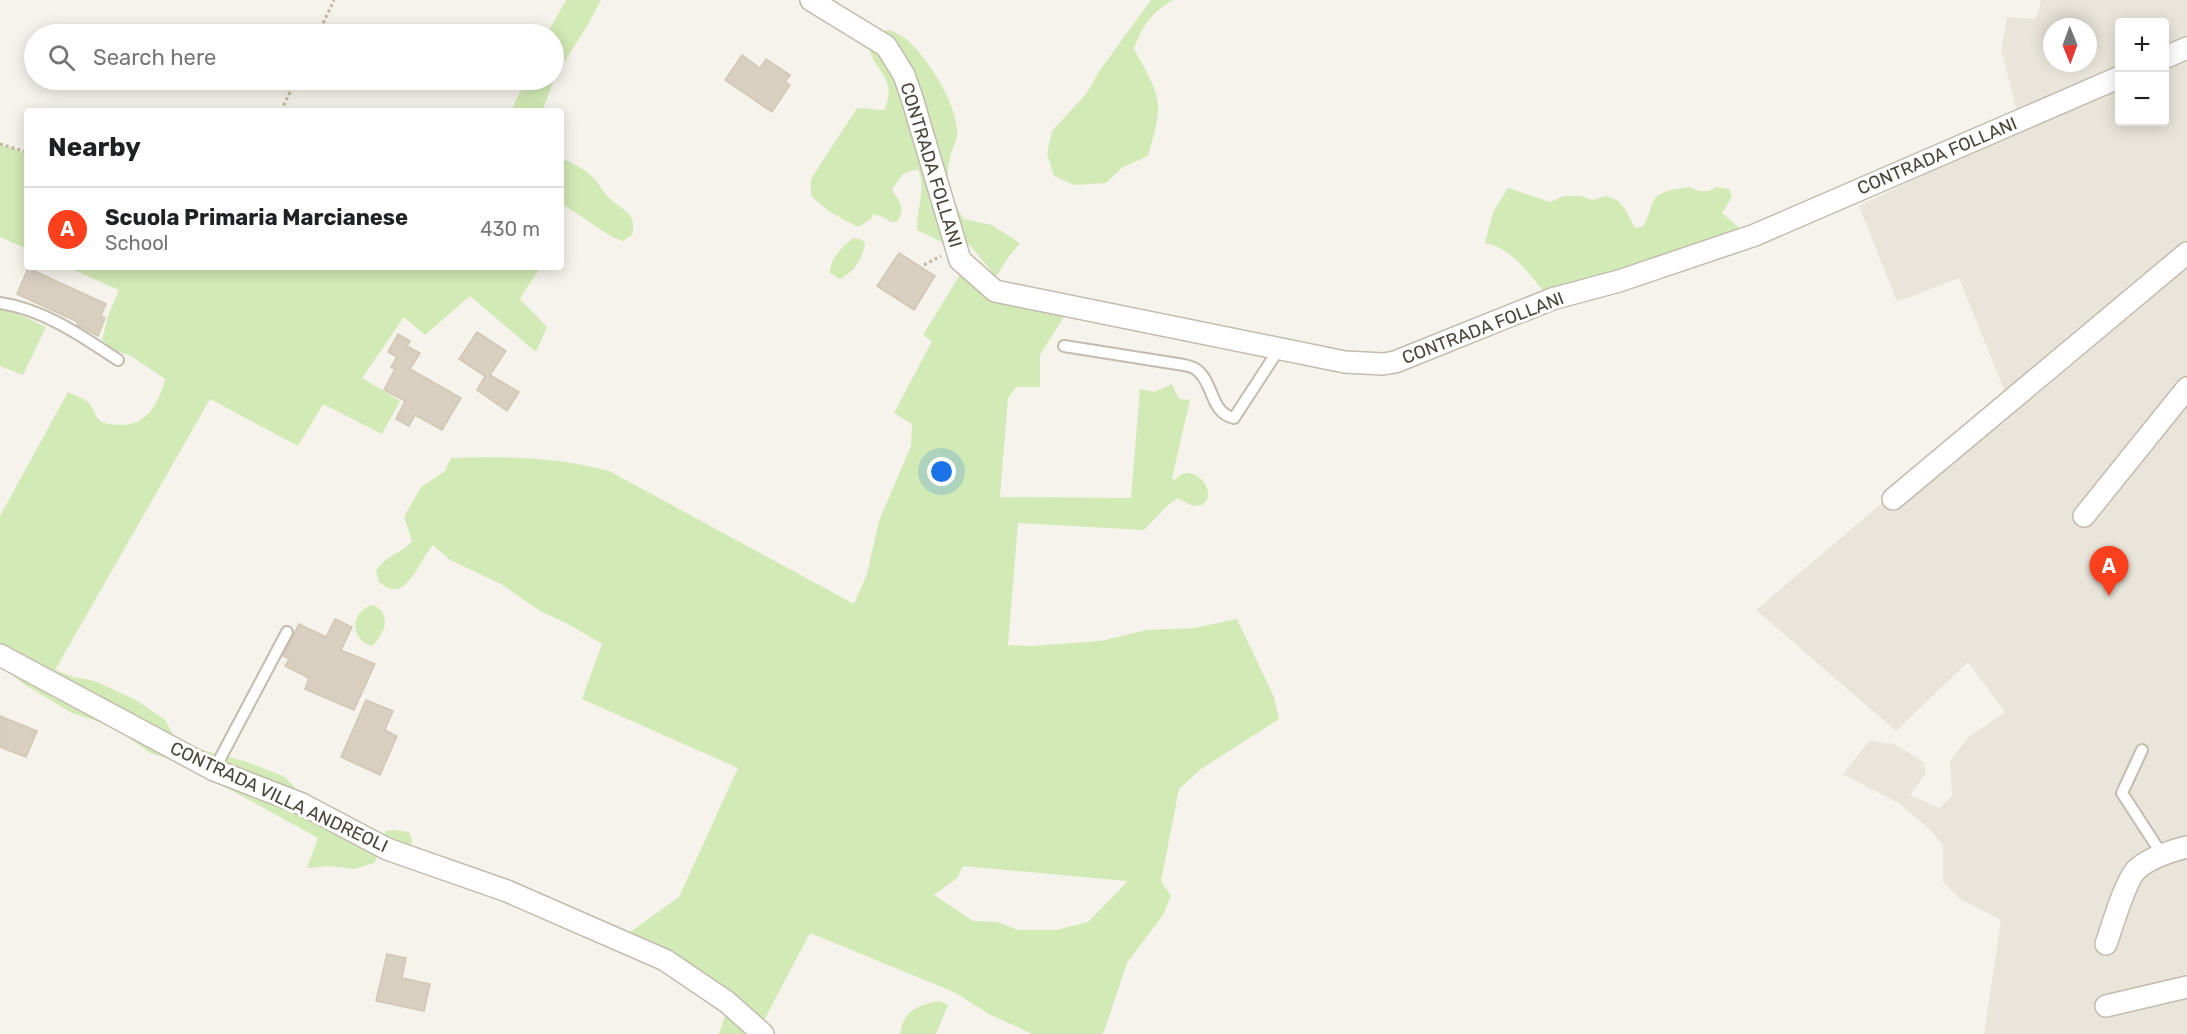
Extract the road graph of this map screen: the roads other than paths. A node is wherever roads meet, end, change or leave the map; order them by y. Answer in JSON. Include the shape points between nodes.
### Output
{"nodes":[{"id":1,"x":811,"y":0,"type":"edge"},
{"id":2,"x":2187,"y":48,"type":"edge"},
{"id":3,"x":2169,"y":56,"type":"edge"},
{"id":4,"x":2115,"y":79,"type":"edge"},
{"id":5,"x":2187,"y":253,"type":"edge"},
{"id":6,"x":0,"y":303,"type":"edge"},
{"id":7,"x":1064,"y":345,"type":"dead end"},
{"id":8,"x":1279,"y":349,"type":"junction"},
{"id":9,"x":118,"y":360,"type":"dead end"},
{"id":10,"x":2187,"y":388,"type":"edge"},
{"id":11,"x":1893,"y":500,"type":"dead end"},
{"id":12,"x":2084,"y":516,"type":"dead end"},
{"id":13,"x":287,"y":632,"type":"dead end"},
{"id":14,"x":0,"y":655,"type":"edge"},
{"id":15,"x":2142,"y":750,"type":"dead end"},
{"id":16,"x":214,"y":770,"type":"junction"},
{"id":17,"x":2187,"y":847,"type":"edge"},
{"id":18,"x":2163,"y":856,"type":"junction"},
{"id":19,"x":2106,"y":944,"type":"dead end"},
{"id":20,"x":2187,"y":987,"type":"edge"},
{"id":21,"x":2106,"y":1006,"type":"dead end"},
{"id":22,"x":763,"y":1034,"type":"edge"}],
"edges":[{"from":1,"to":8,"type":"street","name":"CONTRADA FOLLANI","via":[[886,46],[904,75],[912,98],[960,260],[995,291]]},
{"from":2,"to":3,"type":"street"},
{"from":4,"to":8,"type":"street","name":"CONTRADA FOLLANI","via":[[1755,236],[1552,299],[1395,362],[1345,362]]},
{"from":5,"to":11,"type":"street"},
{"from":6,"to":9,"type":"lane","via":[[28,309],[60,323]]},
{"from":7,"to":8,"type":"lane","via":[[1196,369],[1219,409],[1234,418]]},
{"from":10,"to":12,"type":"street"},
{"from":13,"to":16,"type":"lane"},
{"from":14,"to":16,"type":"street","name":"CONTRADA VILLA ANDREOLI"},
{"from":15,"to":18,"type":"lane","via":[[2122,793]]},
{"from":16,"to":22,"type":"street","name":"CONTRADA VILLA ANDREOLI","via":[[302,804],[387,849],[507,891],[665,960],[727,1002]]},
{"from":17,"to":18,"type":"street"},
{"from":18,"to":19,"type":"street","via":[[2136,871]]},
{"from":20,"to":21,"type":"street"}]}
